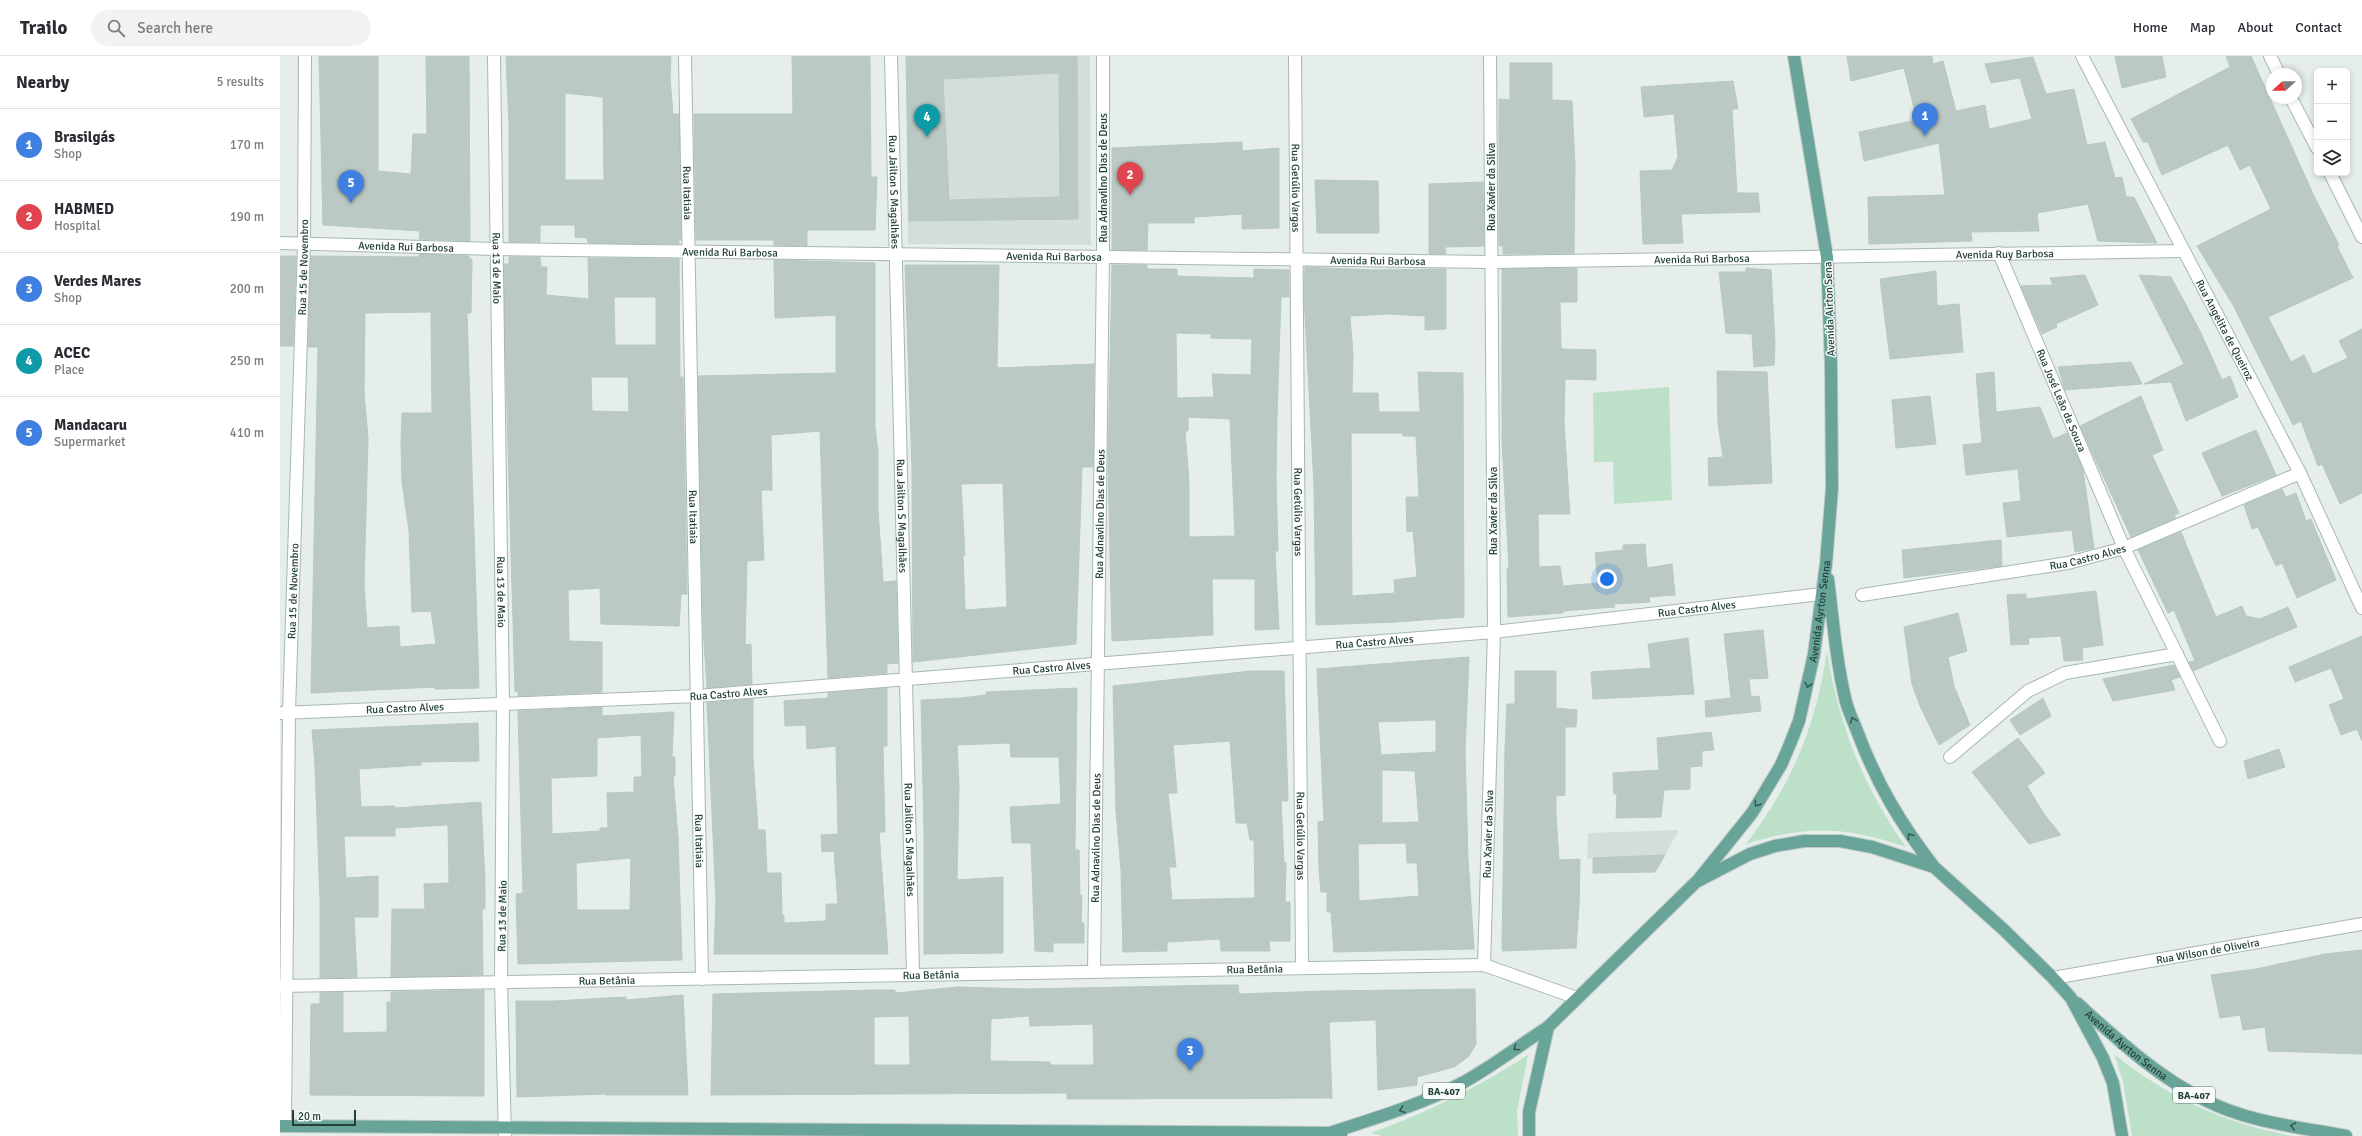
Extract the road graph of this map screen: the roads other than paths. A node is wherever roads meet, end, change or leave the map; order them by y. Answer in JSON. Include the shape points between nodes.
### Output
{"nodes":[{"id":1,"x":305,"y":56,"type":"edge"},
{"id":2,"x":494,"y":56,"type":"edge"},
{"id":3,"x":685,"y":56,"type":"edge"},
{"id":4,"x":891,"y":56,"type":"edge"},
{"id":5,"x":1103,"y":56,"type":"edge"},
{"id":6,"x":1295,"y":56,"type":"edge"},
{"id":7,"x":1490,"y":56,"type":"edge"},
{"id":8,"x":1794,"y":56,"type":"edge"},
{"id":9,"x":2082,"y":56,"type":"edge"},
{"id":10,"x":2270,"y":56,"type":"edge"},
{"id":11,"x":2276,"y":68,"type":"edge"},
{"id":12,"x":2295,"y":104,"type":"edge"},
{"id":13,"x":2314,"y":142,"type":"edge"},
{"id":14,"x":2332,"y":176,"type":"edge"},
{"id":15,"x":2362,"y":237,"type":"edge"},
{"id":16,"x":280,"y":243,"type":"edge"},
{"id":17,"x":304,"y":244,"type":"junction"},
{"id":18,"x":496,"y":249,"type":"junction"},
{"id":19,"x":2183,"y":251,"type":"junction"},
{"id":20,"x":688,"y":252,"type":"junction"},
{"id":21,"x":1999,"y":253,"type":"junction"},
{"id":22,"x":896,"y":254,"type":"junction"},
{"id":23,"x":1103,"y":255,"type":"junction"},
{"id":24,"x":1827,"y":257,"type":"junction"},
{"id":25,"x":1297,"y":260,"type":"junction"},
{"id":26,"x":1491,"y":262,"type":"junction"},
{"id":27,"x":2300,"y":473,"type":"junction"},
{"id":28,"x":2124,"y":548,"type":"junction"},
{"id":29,"x":1826,"y":564,"type":"junction"},
{"id":30,"x":1821,"y":594,"type":"junction"},
{"id":31,"x":1862,"y":595,"type":"dead end"},
{"id":32,"x":2362,"y":608,"type":"edge"},
{"id":33,"x":1494,"y":632,"type":"junction"},
{"id":34,"x":1298,"y":647,"type":"junction"},
{"id":35,"x":2176,"y":654,"type":"junction"},
{"id":36,"x":1097,"y":662,"type":"junction"},
{"id":37,"x":904,"y":679,"type":"junction"},
{"id":38,"x":697,"y":696,"type":"junction"},
{"id":39,"x":503,"y":705,"type":"junction"},
{"id":40,"x":284,"y":712,"type":"edge"},
{"id":41,"x":2220,"y":741,"type":"dead end"},
{"id":42,"x":1950,"y":757,"type":"dead end"},
{"id":43,"x":1934,"y":866,"type":"junction"},
{"id":44,"x":1696,"y":882,"type":"junction"},
{"id":45,"x":2362,"y":924,"type":"edge"},
{"id":46,"x":1484,"y":965,"type":"junction"},
{"id":47,"x":1302,"y":968,"type":"junction"},
{"id":48,"x":1094,"y":972,"type":"junction"},
{"id":49,"x":913,"y":975,"type":"junction"},
{"id":50,"x":2053,"y":978,"type":"junction"},
{"id":51,"x":702,"y":979,"type":"junction"},
{"id":52,"x":501,"y":982,"type":"junction"},
{"id":53,"x":284,"y":986,"type":"edge"},
{"id":54,"x":1577,"y":998,"type":"junction"},
{"id":55,"x":2071,"y":998,"type":"junction"},
{"id":56,"x":1548,"y":1027,"type":"junction"},
{"id":57,"x":283,"y":1126,"type":"edge"},
{"id":58,"x":335,"y":1131,"type":"edge"},
{"id":59,"x":505,"y":1132,"type":"edge"},
{"id":60,"x":996,"y":1133,"type":"edge"},
{"id":61,"x":1335,"y":1135,"type":"edge"},
{"id":62,"x":1529,"y":1136,"type":"edge"},
{"id":63,"x":2122,"y":1136,"type":"edge"},
{"id":64,"x":2346,"y":1136,"type":"edge"}],
"edges":[{"from":1,"to":17,"type":"street","name":"Rua 15 de Novembro"},
{"from":2,"to":18,"type":"street","name":"Rua 13 de Maio"},
{"from":3,"to":20,"type":"street","name":"Rua Itatiaia"},
{"from":4,"to":22,"type":"street","name":"Rua Jailton S Magalhães"},
{"from":5,"to":23,"type":"street","name":"Rua Adnavilno Dias de Deus"},
{"from":6,"to":25,"type":"street","name":"Rua Getúlio Vargas"},
{"from":7,"to":26,"type":"street","name":"Rua Xavier da Silva"},
{"from":8,"to":24,"type":"main road","name":"Avenida Airton Sena"},
{"from":9,"to":19,"type":"street","name":"Rua Angelita de Queiroz"},
{"from":10,"to":11,"type":"street"},
{"from":12,"to":13,"type":"street"},
{"from":14,"to":15,"type":"street"},
{"from":16,"to":17,"type":"street","name":"Avenida Rui Barbosa"},
{"from":17,"to":18,"type":"street","name":"Avenida Rui Barbosa"},
{"from":17,"to":40,"type":"street","name":"Rua 15 de Novembro"},
{"from":18,"to":20,"type":"street","name":"Avenida Rui Barbosa"},
{"from":18,"to":39,"type":"street","name":"Rua 13 de Maio"},
{"from":19,"to":21,"type":"street","name":"Avenida Ruy Barbosa"},
{"from":19,"to":27,"type":"street","name":"Rua Angelita de Queiroz"},
{"from":20,"to":22,"type":"street","name":"Avenida Rui Barbosa"},
{"from":20,"to":38,"type":"street","name":"Rua Itatiaia"},
{"from":21,"to":24,"type":"street","name":"Avenida Ruy Barbosa"},
{"from":21,"to":28,"type":"street","name":"Rua José Leão de Souza"},
{"from":22,"to":23,"type":"street","name":"Avenida Rui Barbosa"},
{"from":22,"to":37,"type":"street","name":"Rua Jailton S Magalhães"},
{"from":23,"to":25,"type":"street","name":"Avenida Rui Barbosa"},
{"from":23,"to":36,"type":"street","name":"Rua Adnavilno Dias de Deus"},
{"from":24,"to":26,"type":"street","name":"Avenida Rui Barbosa"},
{"from":24,"to":29,"type":"main road","name":"Avenida Airton Sena","via":[[1832,488]]},
{"from":25,"to":26,"type":"street","name":"Avenida Rui Barbosa"},
{"from":25,"to":34,"type":"street","name":"Rua Getúlio Vargas"},
{"from":26,"to":33,"type":"street","name":"Rua Xavier da Silva"},
{"from":27,"to":28,"type":"street","name":"Rua Castro Alves"},
{"from":27,"to":32,"type":"street","name":"Rua Angelita de Queiroz"},
{"from":28,"to":31,"type":"street","name":"Rua Castro Alves","via":[[2068,563]]},
{"from":28,"to":35,"type":"street","name":"Rua José Leão de Souza"},
{"from":29,"to":30,"type":"main road","name":"Avenida Ayrton Senna"},
{"from":43,"to":29,"type":"main road","name":"Avenida Ayrton Senna","one_way":true,"via":[[1904,827],[1890,803],[1866,756],[1846,703]]},
{"from":30,"to":33,"type":"street","name":"Rua Castro Alves"},
{"from":30,"to":44,"type":"main road","name":"Avenida Ayrton Senna","one_way":true,"via":[[1808,686],[1799,721],[1781,765],[1752,813]]},
{"from":33,"to":34,"type":"street","name":"Rua Castro Alves"},
{"from":33,"to":46,"type":"street","name":"Rua Xavier da Silva"},
{"from":34,"to":36,"type":"street","name":"Rua Castro Alves"},
{"from":34,"to":47,"type":"street","name":"Rua Getúlio Vargas"},
{"from":35,"to":41,"type":"street","name":"Rua José Leão de Souza"},
{"from":35,"to":42,"type":"street","via":[[2065,673],[2028,691]]},
{"from":36,"to":37,"type":"street","name":"Rua Castro Alves"},
{"from":36,"to":48,"type":"street","name":"Rua Adnavilno Dias de Deus"},
{"from":37,"to":38,"type":"street","name":"Rua Castro Alves"},
{"from":37,"to":49,"type":"street","name":"Rua Jailton S Magalhães"},
{"from":38,"to":39,"type":"street","name":"Rua Castro Alves"},
{"from":38,"to":51,"type":"street","name":"Rua Itatiaia"},
{"from":39,"to":40,"type":"street","name":"Rua Castro Alves"},
{"from":39,"to":52,"type":"street","name":"Rua 13 de Maio"},
{"from":40,"to":53,"type":"street","name":"Rua 15 de Novembro"},
{"from":43,"to":44,"type":"main road","via":[[1872,847],[1840,841],[1804,841],[1750,854]]},
{"from":43,"to":50,"type":"main road","name":"Avenida Ayrton Senna"},
{"from":44,"to":54,"type":"main road"},
{"from":45,"to":50,"type":"street","name":"Rua Wilson de Oliveira"},
{"from":46,"to":47,"type":"street","name":"Rua Betânia"},
{"from":46,"to":54,"type":"street","name":"Rua Betânia"},
{"from":47,"to":48,"type":"street","name":"Rua Betânia"},
{"from":48,"to":49,"type":"street","name":"Rua Betânia"},
{"from":49,"to":51,"type":"street","name":"Rua Betânia"},
{"from":50,"to":55,"type":"main road","name":"Avenida Ayrton Senna"},
{"from":51,"to":52,"type":"street","name":"Rua Betânia"},
{"from":52,"to":53,"type":"street","name":"Rua Betânia"},
{"from":52,"to":59,"type":"street","name":"Rua 13 de Maio"},
{"from":53,"to":57,"type":"street","name":"Rua 15 de Novembro"},
{"from":54,"to":56,"type":"main road"},
{"from":55,"to":63,"type":"main road","via":[[2104,1058],[2112,1083]]},
{"from":64,"to":55,"type":"main road","name":"Avenida Ayrton Senna","number":"BA-407","one_way":true,"via":[[2259,1120],[2205,1101],[2159,1074]]},
{"from":56,"to":61,"type":"main road","number":"BA-407","one_way":true,"via":[[1490,1066],[1436,1095]]},
{"from":56,"to":62,"type":"main road","via":[[1529,1112]]},
{"from":57,"to":58,"type":"main road","number":"BA-407"},
{"from":58,"to":59,"type":"main road","number":"BA-407"},
{"from":59,"to":60,"type":"main road","number":"BA-407"},
{"from":60,"to":61,"type":"main road","number":"BA-407"}]}
